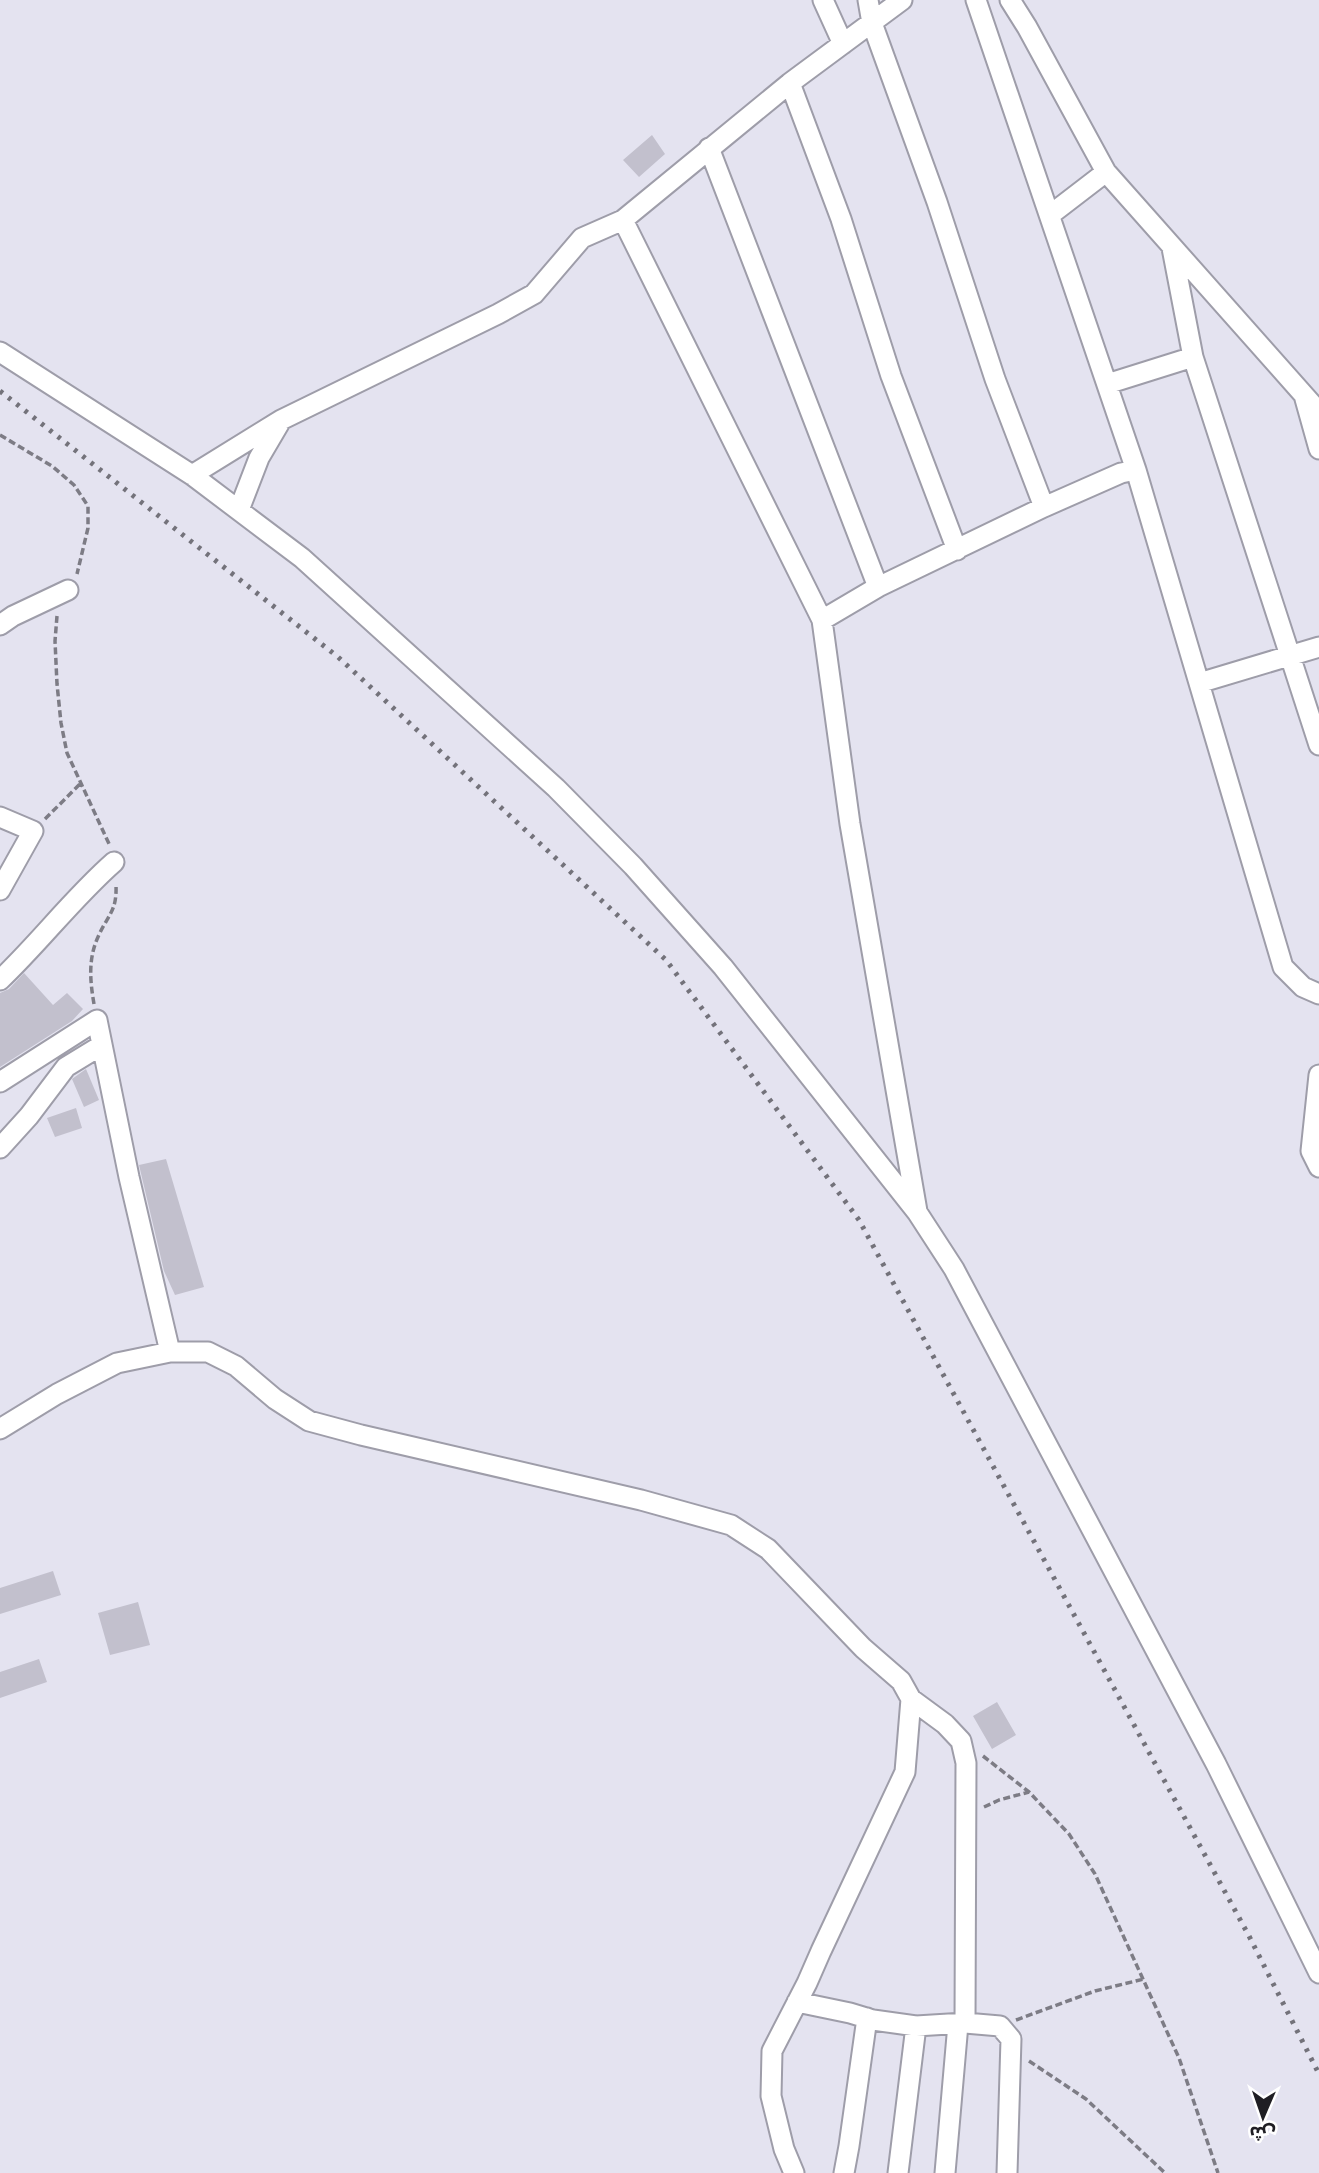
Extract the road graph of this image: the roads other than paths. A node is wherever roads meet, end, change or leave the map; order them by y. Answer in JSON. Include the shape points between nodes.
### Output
{"nodes":[{"id":1,"x":823,"y":0,"type":"edge"},
{"id":2,"x":868,"y":0,"type":"edge"},
{"id":3,"x":902,"y":0,"type":"edge"},
{"id":4,"x":976,"y":0,"type":"edge"},
{"id":5,"x":1010,"y":0,"type":"edge"},
{"id":6,"x":872,"y":23,"type":"junction"},
{"id":7,"x":844,"y":44,"type":"junction"},
{"id":8,"x":790,"y":83,"type":"junction"},
{"id":9,"x":709,"y":148,"type":"junction"},
{"id":10,"x":1106,"y":172,"type":"junction"},
{"id":11,"x":1050,"y":215,"type":"junction"},
{"id":12,"x":623,"y":220,"type":"junction"},
{"id":13,"x":1172,"y":248,"type":"junction"},
{"id":14,"x":0,"y":352,"type":"edge"},
{"id":15,"x":1193,"y":357,"type":"junction"},
{"id":16,"x":1107,"y":384,"type":"junction"},
{"id":17,"x":1303,"y":394,"type":"junction"},
{"id":18,"x":1319,"y":412,"type":"edge"},
{"id":19,"x":281,"y":420,"type":"junction"},
{"id":20,"x":1319,"y":449,"type":"edge"},
{"id":21,"x":1136,"y":470,"type":"junction"},
{"id":22,"x":192,"y":475,"type":"junction"},
{"id":23,"x":1044,"y":507,"type":"junction"},
{"id":24,"x":239,"y":510,"type":"junction"},
{"id":25,"x":957,"y":550,"type":"junction"},
{"id":26,"x":878,"y":587,"type":"junction"},
{"id":27,"x":68,"y":590,"type":"road end"},
{"id":28,"x":822,"y":620,"type":"junction"},
{"id":29,"x":0,"y":625,"type":"edge"},
{"id":30,"x":1319,"y":647,"type":"edge"},
{"id":31,"x":1290,"y":656,"type":"junction"},
{"id":32,"x":1199,"y":683,"type":"junction"},
{"id":33,"x":1319,"y":745,"type":"edge"},
{"id":34,"x":0,"y":817,"type":"edge"},
{"id":35,"x":114,"y":862,"type":"road end"},
{"id":36,"x":0,"y":890,"type":"edge"},
{"id":37,"x":0,"y":980,"type":"edge"},
{"id":38,"x":1319,"y":995,"type":"edge"},
{"id":39,"x":102,"y":1045,"type":"junction"},
{"id":40,"x":1319,"y":1075,"type":"edge"},
{"id":41,"x":0,"y":1082,"type":"edge"},
{"id":42,"x":0,"y":1148,"type":"edge"},
{"id":43,"x":1319,"y":1167,"type":"edge"},
{"id":44,"x":917,"y":1212,"type":"junction"},
{"id":45,"x":170,"y":1352,"type":"junction"},
{"id":46,"x":0,"y":1429,"type":"edge"},
{"id":47,"x":911,"y":1699,"type":"junction"},
{"id":48,"x":1319,"y":1973,"type":"edge"},
{"id":49,"x":797,"y":2002,"type":"junction"},
{"id":50,"x":867,"y":2018,"type":"junction"},
{"id":51,"x":962,"y":2024,"type":"junction"},
{"id":52,"x":916,"y":2026,"type":"junction"},
{"id":53,"x":794,"y":2173,"type":"edge"},
{"id":54,"x":844,"y":2173,"type":"edge"},
{"id":55,"x":898,"y":2173,"type":"edge"},
{"id":56,"x":945,"y":2173,"type":"edge"},
{"id":57,"x":1007,"y":2173,"type":"edge"}],
"edges":[{"from":1,"to":7,"type":"street"},
{"from":2,"to":6,"type":"street"},
{"from":3,"to":6,"type":"street"},
{"from":4,"to":11,"type":"street"},
{"from":5,"to":10,"type":"street"},
{"from":6,"to":7,"type":"street"},
{"from":6,"to":23,"type":"street"},
{"from":7,"to":8,"type":"street"},
{"from":8,"to":9,"type":"street"},
{"from":8,"to":25,"type":"street","via":[[841,219],[891,376]]},
{"from":9,"to":12,"type":"street"},
{"from":9,"to":26,"type":"street"},
{"from":10,"to":11,"type":"street"},
{"from":10,"to":13,"type":"street"},
{"from":11,"to":16,"type":"street"},
{"from":12,"to":19,"type":"street","via":[[582,238],[534,294]]},
{"from":12,"to":28,"type":"street"},
{"from":13,"to":15,"type":"street"},
{"from":13,"to":17,"type":"street"},
{"from":14,"to":22,"type":"street"},
{"from":15,"to":16,"type":"street"},
{"from":15,"to":31,"type":"street"},
{"from":16,"to":21,"type":"street"},
{"from":17,"to":18,"type":"street"},
{"from":17,"to":20,"type":"street"},
{"from":19,"to":22,"type":"street"},
{"from":19,"to":24,"type":"street"},
{"from":21,"to":23,"type":"street"},
{"from":21,"to":32,"type":"street"},
{"from":22,"to":24,"type":"street"},
{"from":23,"to":25,"type":"street"},
{"from":24,"to":44,"type":"street","via":[[302,558],[404,648],[633,866],[723,968]]},
{"from":25,"to":26,"type":"street"},
{"from":26,"to":28,"type":"street"},
{"from":27,"to":29,"type":"street"},
{"from":28,"to":44,"type":"street","via":[[850,824]]},
{"from":30,"to":31,"type":"street"},
{"from":31,"to":32,"type":"street"},
{"from":31,"to":33,"type":"street"},
{"from":32,"to":38,"type":"street","via":[[1283,967],[1303,987]]},
{"from":34,"to":36,"type":"street","via":[[33,831]]},
{"from":35,"to":37,"type":"street"},
{"from":39,"to":41,"type":"street","via":[[97,1020]]},
{"from":39,"to":42,"type":"street","via":[[66,1067]]},
{"from":39,"to":45,"type":"street"},
{"from":40,"to":43,"type":"street","via":[[1311,1151]]},
{"from":44,"to":48,"type":"street","via":[[954,1269],[1113,1569]]},
{"from":45,"to":46,"type":"street","via":[[117,1363]]},
{"from":45,"to":47,"type":"street","via":[[208,1352],[236,1366],[309,1421],[731,1525],[768,1549],[901,1681]]},
{"from":47,"to":49,"type":"street","via":[[905,1772]]},
{"from":47,"to":51,"type":"street","via":[[961,1741],[966,1763]]},
{"from":49,"to":50,"type":"street"},
{"from":49,"to":53,"type":"street","via":[[772,2051],[771,2095]]},
{"from":50,"to":52,"type":"street"},
{"from":50,"to":54,"type":"street"},
{"from":51,"to":52,"type":"street"},
{"from":51,"to":56,"type":"street"},
{"from":51,"to":57,"type":"street","via":[[1000,2026],[1012,2039]]},
{"from":52,"to":55,"type":"street"}]}
